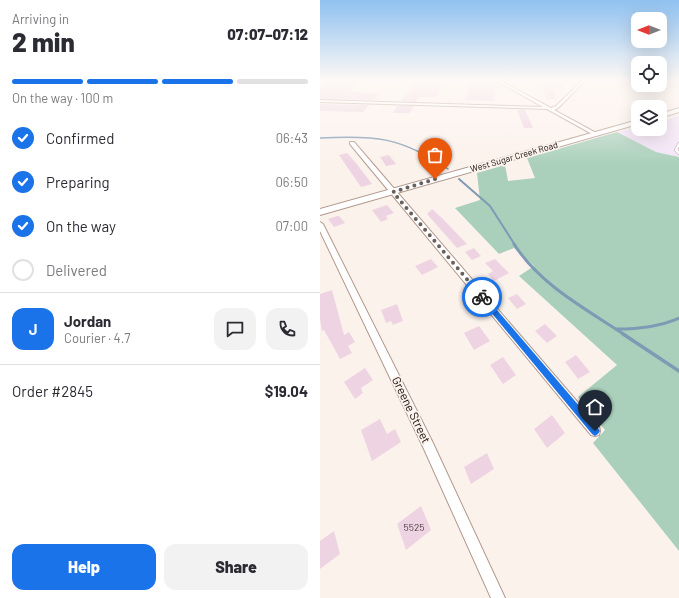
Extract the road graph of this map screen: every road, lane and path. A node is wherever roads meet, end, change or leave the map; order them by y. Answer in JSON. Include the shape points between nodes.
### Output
{"nodes":[{"id":1,"x":543,"y":108,"type":"edge"},
{"id":2,"x":546,"y":108,"type":"joint"},
{"id":3,"x":555,"y":108,"type":"edge"},
{"id":4,"x":551,"y":110,"type":"junction"},
{"id":5,"x":679,"y":110,"type":"edge"},
{"id":6,"x":667,"y":114,"type":"edge"},
{"id":7,"x":631,"y":124,"type":"edge"},
{"id":8,"x":596,"y":134,"type":"junction"},
{"id":9,"x":352,"y":143,"type":"dead end"},
{"id":10,"x":679,"y":144,"type":"edge"},
{"id":11,"x":679,"y":153,"type":"edge"},
{"id":12,"x":393,"y":192,"type":"junction"},
{"id":13,"x":320,"y":212,"type":"edge"},
{"id":14,"x":320,"y":224,"type":"edge"},
{"id":15,"x":595,"y":431,"type":"dead end"},
{"id":16,"x":498,"y":598,"type":"edge"}],
"edges":[{"from":1,"to":2,"type":"street"},
{"from":2,"to":4,"type":"street"},
{"from":3,"to":4,"type":"street"},
{"from":4,"to":8,"type":"street"},
{"from":5,"to":6,"type":"main road"},
{"from":7,"to":8,"type":"main road","name":"West Sugar Creek Road"},
{"from":8,"to":12,"type":"main road","name":"West Sugar Creek Road"},
{"from":9,"to":12,"type":"street"},
{"from":10,"to":11,"type":"lane","via":[[676,150]]},
{"from":12,"to":13,"type":"main road","name":"West Sugar Creek Road"},
{"from":12,"to":15,"type":"street"},
{"from":14,"to":16,"type":"street","name":"Greene Street","via":[[428,445]]}]}
